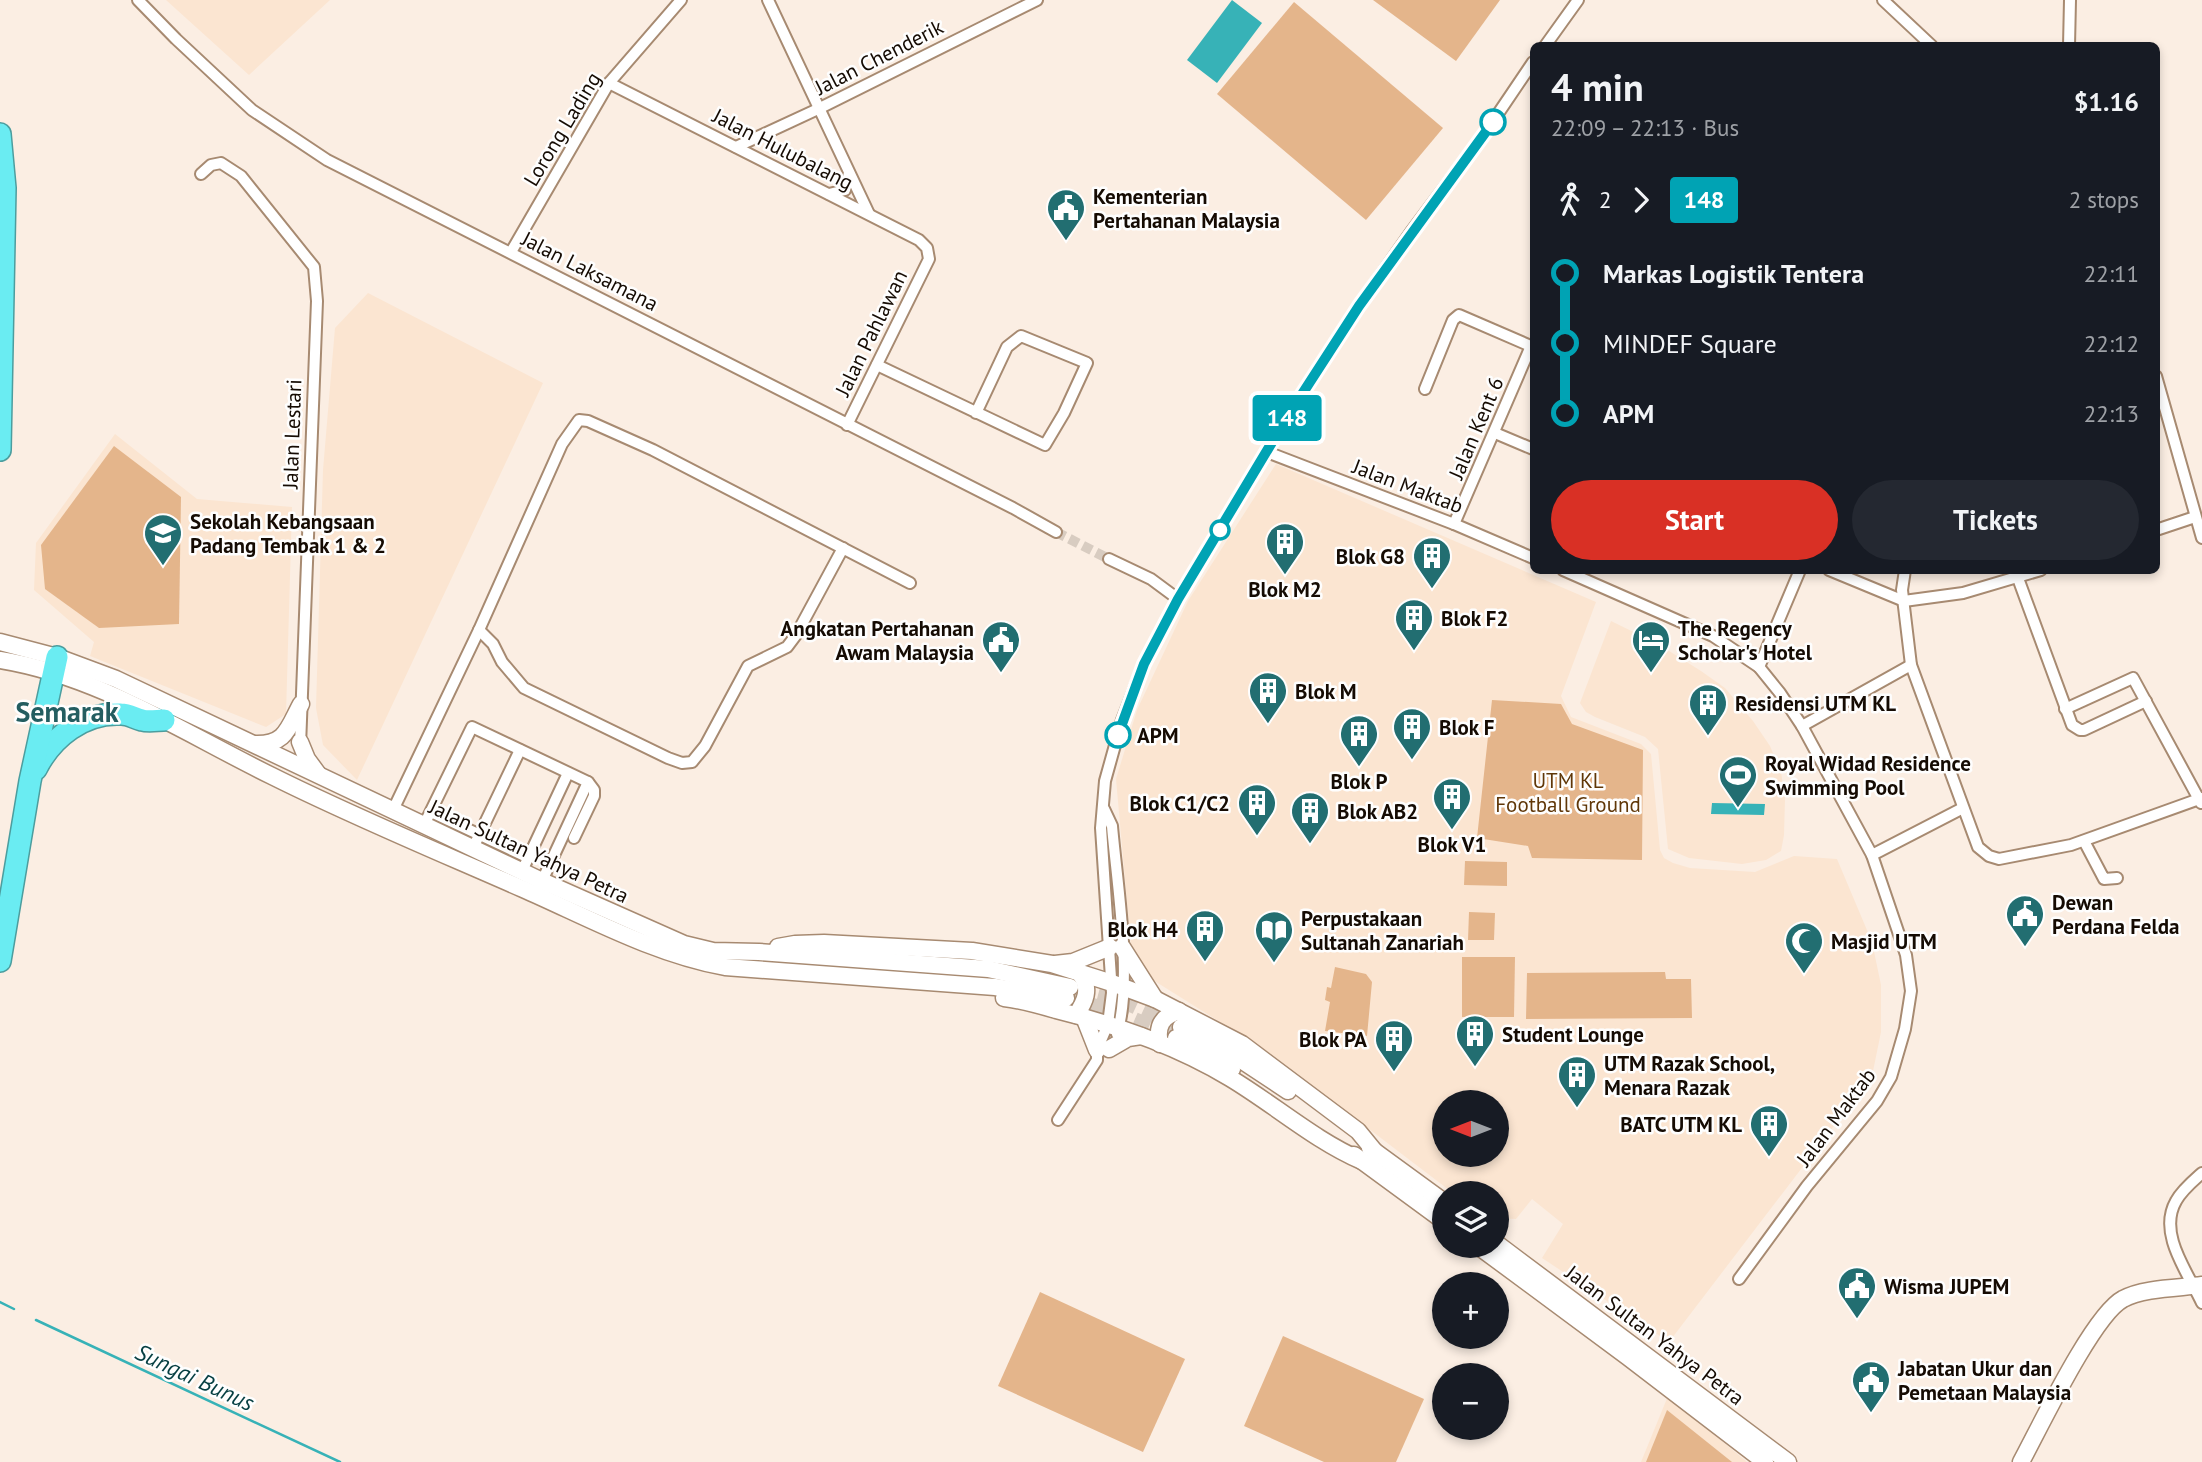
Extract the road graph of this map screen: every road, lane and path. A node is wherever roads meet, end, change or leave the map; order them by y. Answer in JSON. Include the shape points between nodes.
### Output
{"nodes":[{"id":1,"x":138,"y":0,"type":"edge"},
{"id":2,"x":681,"y":0,"type":"edge"},
{"id":3,"x":768,"y":0,"type":"edge"},
{"id":4,"x":1037,"y":0,"type":"edge"},
{"id":5,"x":1578,"y":0,"type":"edge"},
{"id":6,"x":1884,"y":0,"type":"edge"},
{"id":7,"x":2070,"y":0,"type":"edge"},
{"id":8,"x":1548,"y":42,"type":"edge"},
{"id":9,"x":1928,"y":42,"type":"edge"},
{"id":10,"x":2069,"y":42,"type":"edge"},
{"id":11,"x":1530,"y":66,"type":"edge"},
{"id":12,"x":1521,"y":80,"type":"junction"},
{"id":13,"x":609,"y":83,"type":"junction"},
{"id":14,"x":1530,"y":84,"type":"edge"},
{"id":15,"x":818,"y":109,"type":"junction"},
{"id":16,"x":0,"y":134,"type":"edge"},
{"id":17,"x":736,"y":147,"type":"junction"},
{"id":18,"x":849,"y":173,"type":"junction"},
{"id":19,"x":201,"y":174,"type":"dead end"},
{"id":20,"x":829,"y":194,"type":"junction"},
{"id":21,"x":869,"y":214,"type":"junction"},
{"id":22,"x":512,"y":252,"type":"junction"},
{"id":23,"x":929,"y":259,"type":"joint"},
{"id":24,"x":1530,"y":345,"type":"edge"},
{"id":25,"x":1530,"y":351,"type":"edge"},
{"id":26,"x":877,"y":365,"type":"junction"},
{"id":27,"x":1424,"y":389,"type":"dead end"},
{"id":28,"x":2160,"y":390,"type":"edge"},
{"id":29,"x":976,"y":413,"type":"junction"},
{"id":30,"x":847,"y":425,"type":"junction"},
{"id":31,"x":1495,"y":433,"type":"junction"},
{"id":32,"x":1530,"y":448,"type":"edge"},
{"id":33,"x":0,"y":450,"type":"edge"},
{"id":34,"x":1267,"y":452,"type":"junction"},
{"id":35,"x":2195,"y":517,"type":"junction"},
{"id":36,"x":1454,"y":524,"type":"junction"},
{"id":37,"x":2160,"y":529,"type":"edge"},
{"id":38,"x":1056,"y":532,"type":"tunnel mouth"},
{"id":39,"x":2202,"y":538,"type":"edge"},
{"id":40,"x":843,"y":548,"type":"junction"},
{"id":41,"x":1530,"y":557,"type":"edge"},
{"id":42,"x":1109,"y":559,"type":"tunnel mouth"},
{"id":43,"x":1572,"y":574,"type":"edge"},
{"id":44,"x":1798,"y":574,"type":"edge"},
{"id":45,"x":1839,"y":574,"type":"edge"},
{"id":46,"x":1904,"y":574,"type":"edge"},
{"id":47,"x":2016,"y":575,"type":"edge"},
{"id":48,"x":910,"y":583,"type":"dead end"},
{"id":49,"x":1178,"y":599,"type":"junction"},
{"id":50,"x":1904,"y":601,"type":"junction"},
{"id":51,"x":479,"y":630,"type":"junction"},
{"id":52,"x":0,"y":642,"type":"edge"},
{"id":53,"x":0,"y":660,"type":"edge"},
{"id":54,"x":55,"y":665,"type":"junction"},
{"id":55,"x":1911,"y":665,"type":"junction"},
{"id":56,"x":1759,"y":667,"type":"junction"},
{"id":57,"x":2146,"y":701,"type":"junction"},
{"id":58,"x":301,"y":705,"type":"junction"},
{"id":59,"x":2065,"y":709,"type":"junction"},
{"id":60,"x":164,"y":720,"type":"junction"},
{"id":61,"x":1802,"y":726,"type":"junction"},
{"id":62,"x":300,"y":742,"type":"junction"},
{"id":63,"x":249,"y":744,"type":"junction"},
{"id":64,"x":520,"y":750,"type":"junction"},
{"id":65,"x":299,"y":766,"type":"junction"},
{"id":66,"x":568,"y":773,"type":"junction"},
{"id":67,"x":318,"y":774,"type":"junction"},
{"id":68,"x":272,"y":776,"type":"junction"},
{"id":69,"x":30,"y":781,"type":"junction"},
{"id":70,"x":588,"y":782,"type":"junction"},
{"id":71,"x":2201,"y":801,"type":"edge"},
{"id":72,"x":338,"y":807,"type":"junction"},
{"id":73,"x":1963,"y":808,"type":"junction"},
{"id":74,"x":393,"y":810,"type":"junction"},
{"id":75,"x":428,"y":819,"type":"junction"},
{"id":76,"x":574,"y":838,"type":"dead end"},
{"id":77,"x":2084,"y":841,"type":"junction"},
{"id":78,"x":477,"y":842,"type":"junction"},
{"id":79,"x":1872,"y":855,"type":"junction"},
{"id":80,"x":525,"y":864,"type":"junction"},
{"id":81,"x":2117,"y":878,"type":"dead end"},
{"id":82,"x":542,"y":881,"type":"junction"},
{"id":83,"x":1116,"y":947,"type":"junction"},
{"id":84,"x":759,"y":951,"type":"junction"},
{"id":85,"x":0,"y":961,"type":"edge"},
{"id":86,"x":1052,"y":964,"type":"junction"},
{"id":87,"x":782,"y":972,"type":"junction"},
{"id":88,"x":1081,"y":975,"type":"junction"},
{"id":89,"x":1118,"y":985,"type":"junction"},
{"id":90,"x":1155,"y":999,"type":"junction"},
{"id":91,"x":1080,"y":1016,"type":"junction"},
{"id":92,"x":1114,"y":1026,"type":"junction"},
{"id":93,"x":1179,"y":1026,"type":"junction"},
{"id":94,"x":1141,"y":1036,"type":"junction"},
{"id":95,"x":1160,"y":1044,"type":"junction"},
{"id":96,"x":1101,"y":1053,"type":"junction"},
{"id":97,"x":1058,"y":1120,"type":"dead end"},
{"id":98,"x":1369,"y":1157,"type":"junction"},
{"id":99,"x":2202,"y":1172,"type":"edge"},
{"id":100,"x":1432,"y":1195,"type":"edge"},
{"id":101,"x":1432,"y":1211,"type":"edge"},
{"id":102,"x":1509,"y":1253,"type":"edge"},
{"id":103,"x":1495,"y":1258,"type":"edge"},
{"id":104,"x":1739,"y":1279,"type":"dead end"},
{"id":105,"x":2198,"y":1285,"type":"edge"},
{"id":106,"x":2202,"y":1303,"type":"edge"},
{"id":107,"x":1669,"y":1380,"type":"junction"},
{"id":108,"x":1765,"y":1462,"type":"edge"},
{"id":109,"x":1788,"y":1462,"type":"edge"},
{"id":110,"x":2021,"y":1462,"type":"edge"}],
"edges":[{"from":1,"to":22,"type":"street","name":"Jalan Laksamana","via":[[252,110],[327,160]]},
{"from":2,"to":13,"type":"street","name":"Lorong Lading"},
{"from":3,"to":15,"type":"street"},
{"from":4,"to":15,"type":"street","name":"Jalan Chenderik"},
{"from":5,"to":8,"type":"street"},
{"from":6,"to":9,"type":"street"},
{"from":7,"to":10,"type":"street"},
{"from":11,"to":12,"type":"street"},
{"from":12,"to":14,"type":"street"},
{"from":12,"to":34,"type":"street","via":[[1359,306]]},
{"from":13,"to":17,"type":"street","name":"Jalan Hulubalang"},
{"from":13,"to":22,"type":"street","name":"Lorong Lading"},
{"from":15,"to":17,"type":"street","name":"Jalan Chenderik"},
{"from":15,"to":18,"type":"street"},
{"from":16,"to":33,"type":"highway","via":[[5,188]]},
{"from":17,"to":20,"type":"street","name":"Jalan Hulubalang"},
{"from":18,"to":20,"type":"street","via":[[845,190]]},
{"from":18,"to":21,"type":"street"},
{"from":19,"to":58,"type":"street","name":"Jalan Lestari","via":[[221,163],[241,176],[314,267],[317,301]]},
{"from":20,"to":21,"type":"street","name":"Jalan Hulubalang"},
{"from":21,"to":23,"type":"street","name":"Jalan Hulubalang","via":[[919,240]]},
{"from":22,"to":30,"type":"street","name":"Jalan Laksamana"},
{"from":23,"to":26,"type":"street","name":"Jalan Pahlawan"},
{"from":24,"to":27,"type":"street","via":[[1459,315]]},
{"from":25,"to":31,"type":"street","name":"Jalan Kent 6"},
{"from":26,"to":29,"type":"street"},
{"from":26,"to":30,"type":"street","name":"Jalan Pahlawan"},
{"from":28,"to":35,"type":"street"},
{"from":29,"to":29,"type":"street","via":[[1007,347],[1021,336],[1087,363],[1045,444]]},
{"from":30,"to":38,"type":"street","name":"Jalan Laksamana"},
{"from":31,"to":32,"type":"street"},
{"from":31,"to":36,"type":"street","name":"Jalan Kent 6"},
{"from":34,"to":36,"type":"street","name":"Jalan Maktab"},
{"from":34,"to":49,"type":"street"},
{"from":35,"to":37,"type":"street"},
{"from":35,"to":39,"type":"street"},
{"from":36,"to":41,"type":"street","name":"Jalan Maktab"},
{"from":40,"to":48,"type":"street"},
{"from":40,"to":51,"type":"street","via":[[653,450],[579,421],[562,444]]},
{"from":40,"to":51,"type":"street","via":[[788,647],[748,666],[705,746],[692,761],[668,758],[524,688]]},
{"from":42,"to":49,"type":"street","via":[[1151,579]]},
{"from":43,"to":56,"type":"street","name":"Jalan Maktab","via":[[1713,636]]},
{"from":44,"to":56,"type":"street"},
{"from":45,"to":50,"type":"street"},
{"from":46,"to":50,"type":"street"},
{"from":47,"to":50,"type":"street","via":[[1963,593]]},
{"from":47,"to":59,"type":"street"},
{"from":49,"to":83,"type":"street","via":[[1144,664],[1105,781],[1104,809],[1112,825]]},
{"from":50,"to":55,"type":"street"},
{"from":51,"to":74,"type":"street"},
{"from":52,"to":54,"type":"main road","name":"Jalan Sultan Yahya Petra"},
{"from":53,"to":54,"type":"main road","name":"Jalan Sultan Yahya Petra"},
{"from":54,"to":60,"type":"main road","name":"Jalan Sultan Yahya Petra"},
{"from":54,"to":63,"type":"main road","name":"Jalan Sultan Yahya Petra","via":[[116,679]]},
{"from":54,"to":69,"type":"highway"},
{"from":55,"to":61,"type":"street"},
{"from":55,"to":73,"type":"street"},
{"from":56,"to":61,"type":"street","name":"Jalan Maktab"},
{"from":57,"to":59,"type":"street","via":[[2084,730],[2072,725]]},
{"from":57,"to":59,"type":"street","via":[[2133,678]]},
{"from":57,"to":71,"type":"street"},
{"from":58,"to":62,"type":"street","name":"Jalan Lestari"},
{"from":58,"to":63,"type":"main road","via":[[280,740]]},
{"from":60,"to":68,"type":"main road","name":"Jalan Sultan Yahya Petra"},
{"from":60,"to":69,"type":"highway","via":[[113,714],[83,720],[58,738]]},
{"from":61,"to":79,"type":"street","name":"Jalan Maktab"},
{"from":62,"to":65,"type":"street","name":"Jalan Lestari"},
{"from":62,"to":67,"type":"main road"},
{"from":63,"to":65,"type":"main road","name":"Jalan Sultan Yahya Petra"},
{"from":64,"to":66,"type":"street"},
{"from":64,"to":75,"type":"street","via":[[472,727]]},
{"from":64,"to":78,"type":"street"},
{"from":65,"to":67,"type":"main road","name":"Jalan Sultan Yahya Petra"},
{"from":65,"to":68,"type":"main road"},
{"from":65,"to":72,"type":"main road"},
{"from":66,"to":70,"type":"street"},
{"from":66,"to":80,"type":"street"},
{"from":67,"to":74,"type":"main road","name":"Jalan Sultan Yahya Petra"},
{"from":68,"to":72,"type":"main road","name":"Jalan Sultan Yahya Petra"},
{"from":69,"to":85,"type":"highway"},
{"from":70,"to":76,"type":"street","via":[[594,796]]},
{"from":70,"to":82,"type":"street"},
{"from":71,"to":77,"type":"street"},
{"from":72,"to":87,"type":"main road","name":"Jalan Sultan Yahya Petra","via":[[659,949],[717,966]]},
{"from":73,"to":77,"type":"street","via":[[1978,847],[1999,859]]},
{"from":73,"to":79,"type":"street"},
{"from":74,"to":75,"type":"main road","name":"Jalan Sultan Yahya Petra"},
{"from":75,"to":78,"type":"main road","name":"Jalan Sultan Yahya Petra"},
{"from":77,"to":81,"type":"street","via":[[2104,879]]},
{"from":78,"to":80,"type":"main road","name":"Jalan Sultan Yahya Petra"},
{"from":79,"to":104,"type":"street","name":"Jalan Maktab","via":[[1909,973],[1911,991],[1898,1057],[1877,1101]]},
{"from":80,"to":82,"type":"main road","name":"Jalan Sultan Yahya Petra"},
{"from":82,"to":84,"type":"main road","name":"Jalan Sultan Yahya Petra","via":[[671,940],[713,951]]},
{"from":83,"to":86,"type":"main road"},
{"from":83,"to":89,"type":"street"},
{"from":83,"to":90,"type":"main road"},
{"from":84,"to":86,"type":"main road","via":[[794,944],[840,944],[972,951]]},
{"from":84,"to":87,"type":"main road","name":"Jalan Sultan Yahya Petra","via":[[988,969],[1068,993]]},
{"from":86,"to":88,"type":"main road"},
{"from":87,"to":91,"type":"main road","via":[[799,979],[1017,1000]]},
{"from":88,"to":89,"type":"main road"},
{"from":88,"to":91,"type":"main road","via":[[1087,991]]},
{"from":89,"to":90,"type":"main road"},
{"from":89,"to":92,"type":"street"},
{"from":90,"to":93,"type":"main road"},
{"from":91,"to":92,"type":"main road"},
{"from":91,"to":96,"type":"main road","via":[[1089,1024]]},
{"from":92,"to":94,"type":"main road"},
{"from":92,"to":96,"type":"street"},
{"from":93,"to":95,"type":"main road","via":[[1170,1014],[1161,1021]]},
{"from":93,"to":98,"type":"main road","via":[[1223,1048],[1338,1124]]},
{"from":94,"to":95,"type":"main road"},
{"from":94,"to":96,"type":"main road"},
{"from":95,"to":98,"type":"main road","via":[[1229,1077],[1335,1149]]},
{"from":96,"to":97,"type":"street"},
{"from":98,"to":100,"type":"main road"},
{"from":98,"to":101,"type":"main road"},
{"from":99,"to":105,"type":"street","via":[[2179,1196],[2171,1221],[2179,1260]]},
{"from":102,"to":107,"type":"main road","name":"Jalan Sultan Yahya Petra"},
{"from":103,"to":107,"type":"main road","name":"Jalan Sultan Yahya Petra"},
{"from":105,"to":106,"type":"street"},
{"from":105,"to":110,"type":"main road","via":[[2132,1295],[2113,1305]]},
{"from":107,"to":108,"type":"main road","name":"Jalan Sultan Yahya Petra"},
{"from":107,"to":109,"type":"main road","name":"Jalan Sultan Yahya Petra"}]}
